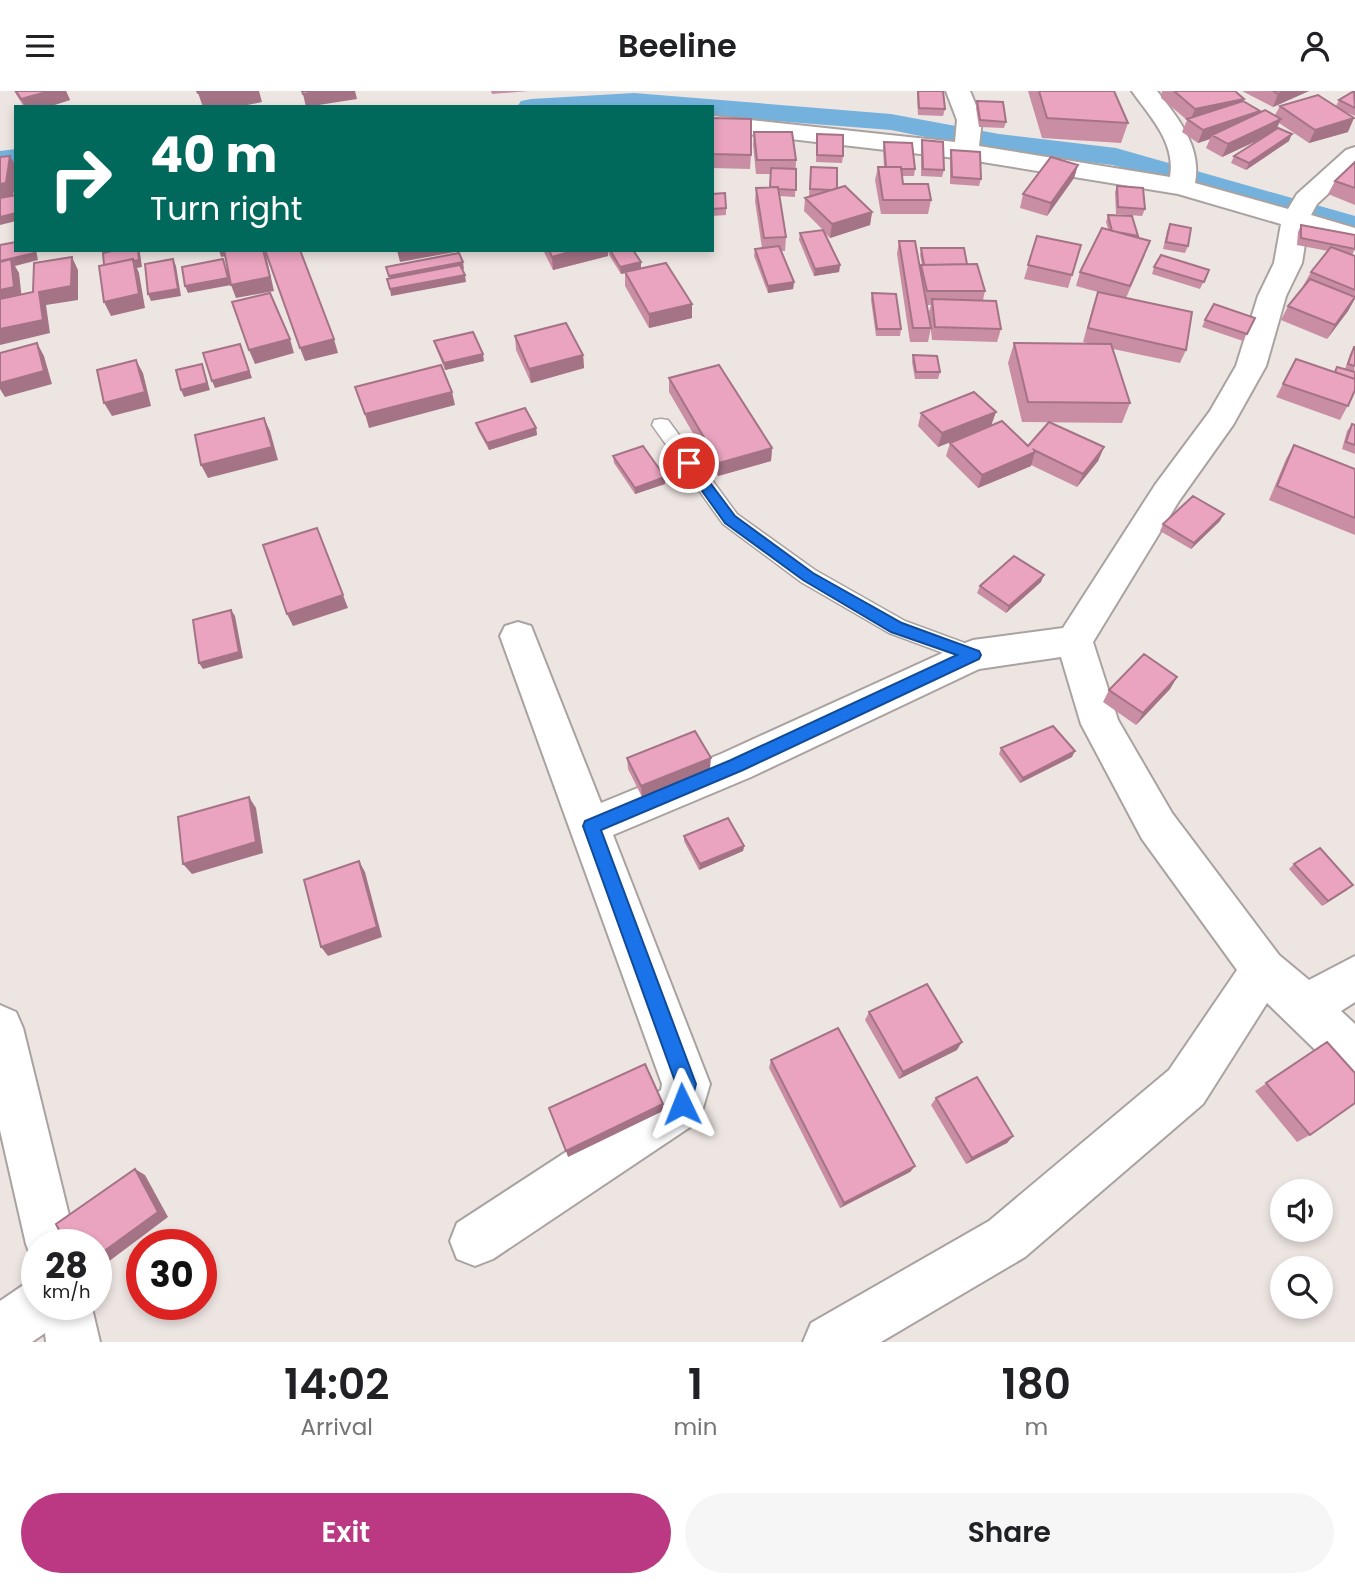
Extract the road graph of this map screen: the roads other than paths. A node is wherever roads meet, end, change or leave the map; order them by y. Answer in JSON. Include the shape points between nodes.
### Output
{"nodes":[{"id":1,"x":957,"y":91,"type":"edge"},
{"id":2,"x":1144,"y":91,"type":"edge"},
{"id":3,"x":714,"y":123,"type":"edge"},
{"id":4,"x":967,"y":143,"type":"junction"},
{"id":5,"x":1355,"y":155,"type":"edge"},
{"id":6,"x":1183,"y":178,"type":"junction"},
{"id":7,"x":1300,"y":210,"type":"junction"},
{"id":8,"x":1355,"y":236,"type":"edge"},
{"id":9,"x":661,"y":425,"type":"dead end"},
{"id":10,"x":518,"y":636,"type":"dead end"},
{"id":11,"x":1074,"y":641,"type":"junction"},
{"id":12,"x":973,"y":655,"type":"junction"},
{"id":13,"x":591,"y":826,"type":"junction"},
{"id":14,"x":1264,"y":970,"type":"junction"},
{"id":15,"x":1355,"y":977,"type":"edge"},
{"id":16,"x":1306,"y":1007,"type":"junction"},
{"id":17,"x":0,"y":1028,"type":"edge"},
{"id":18,"x":1355,"y":1057,"type":"edge"},
{"id":19,"x":47,"y":1229,"type":"edge"},
{"id":20,"x":475,"y":1241,"type":"dead end"},
{"id":21,"x":21,"y":1318,"type":"edge"},
{"id":22,"x":68,"y":1320,"type":"edge"},
{"id":23,"x":0,"y":1333,"type":"edge"},
{"id":24,"x":73,"y":1342,"type":"edge"},
{"id":25,"x":830,"y":1342,"type":"edge"}],
"edges":[{"from":1,"to":4,"type":"street","via":[[971,117]]},
{"from":2,"to":6,"type":"street","via":[[1177,135]]},
{"from":3,"to":4,"type":"street"},
{"from":4,"to":6,"type":"street"},
{"from":5,"to":7,"type":"street"},
{"from":6,"to":7,"type":"street"},
{"from":7,"to":8,"type":"street"},
{"from":7,"to":11,"type":"street","via":[[1288,263],[1272,296],[1251,366]]},
{"from":9,"to":12,"type":"lane","via":[[730,519],[808,576],[897,627]]},
{"from":10,"to":13,"type":"street"},
{"from":11,"to":12,"type":"street"},
{"from":11,"to":14,"type":"street","via":[[1100,724],[1157,826]]},
{"from":12,"to":13,"type":"street","via":[[737,765]]},
{"from":13,"to":20,"type":"street","via":[[686,1084],[682,1104]]},
{"from":14,"to":16,"type":"street"},
{"from":14,"to":25,"type":"street","via":[[1186,1087],[1007,1239]]},
{"from":15,"to":16,"type":"street"},
{"from":16,"to":18,"type":"street"},
{"from":17,"to":19,"type":"street"},
{"from":21,"to":23,"type":"street"},
{"from":22,"to":24,"type":"street"}]}
